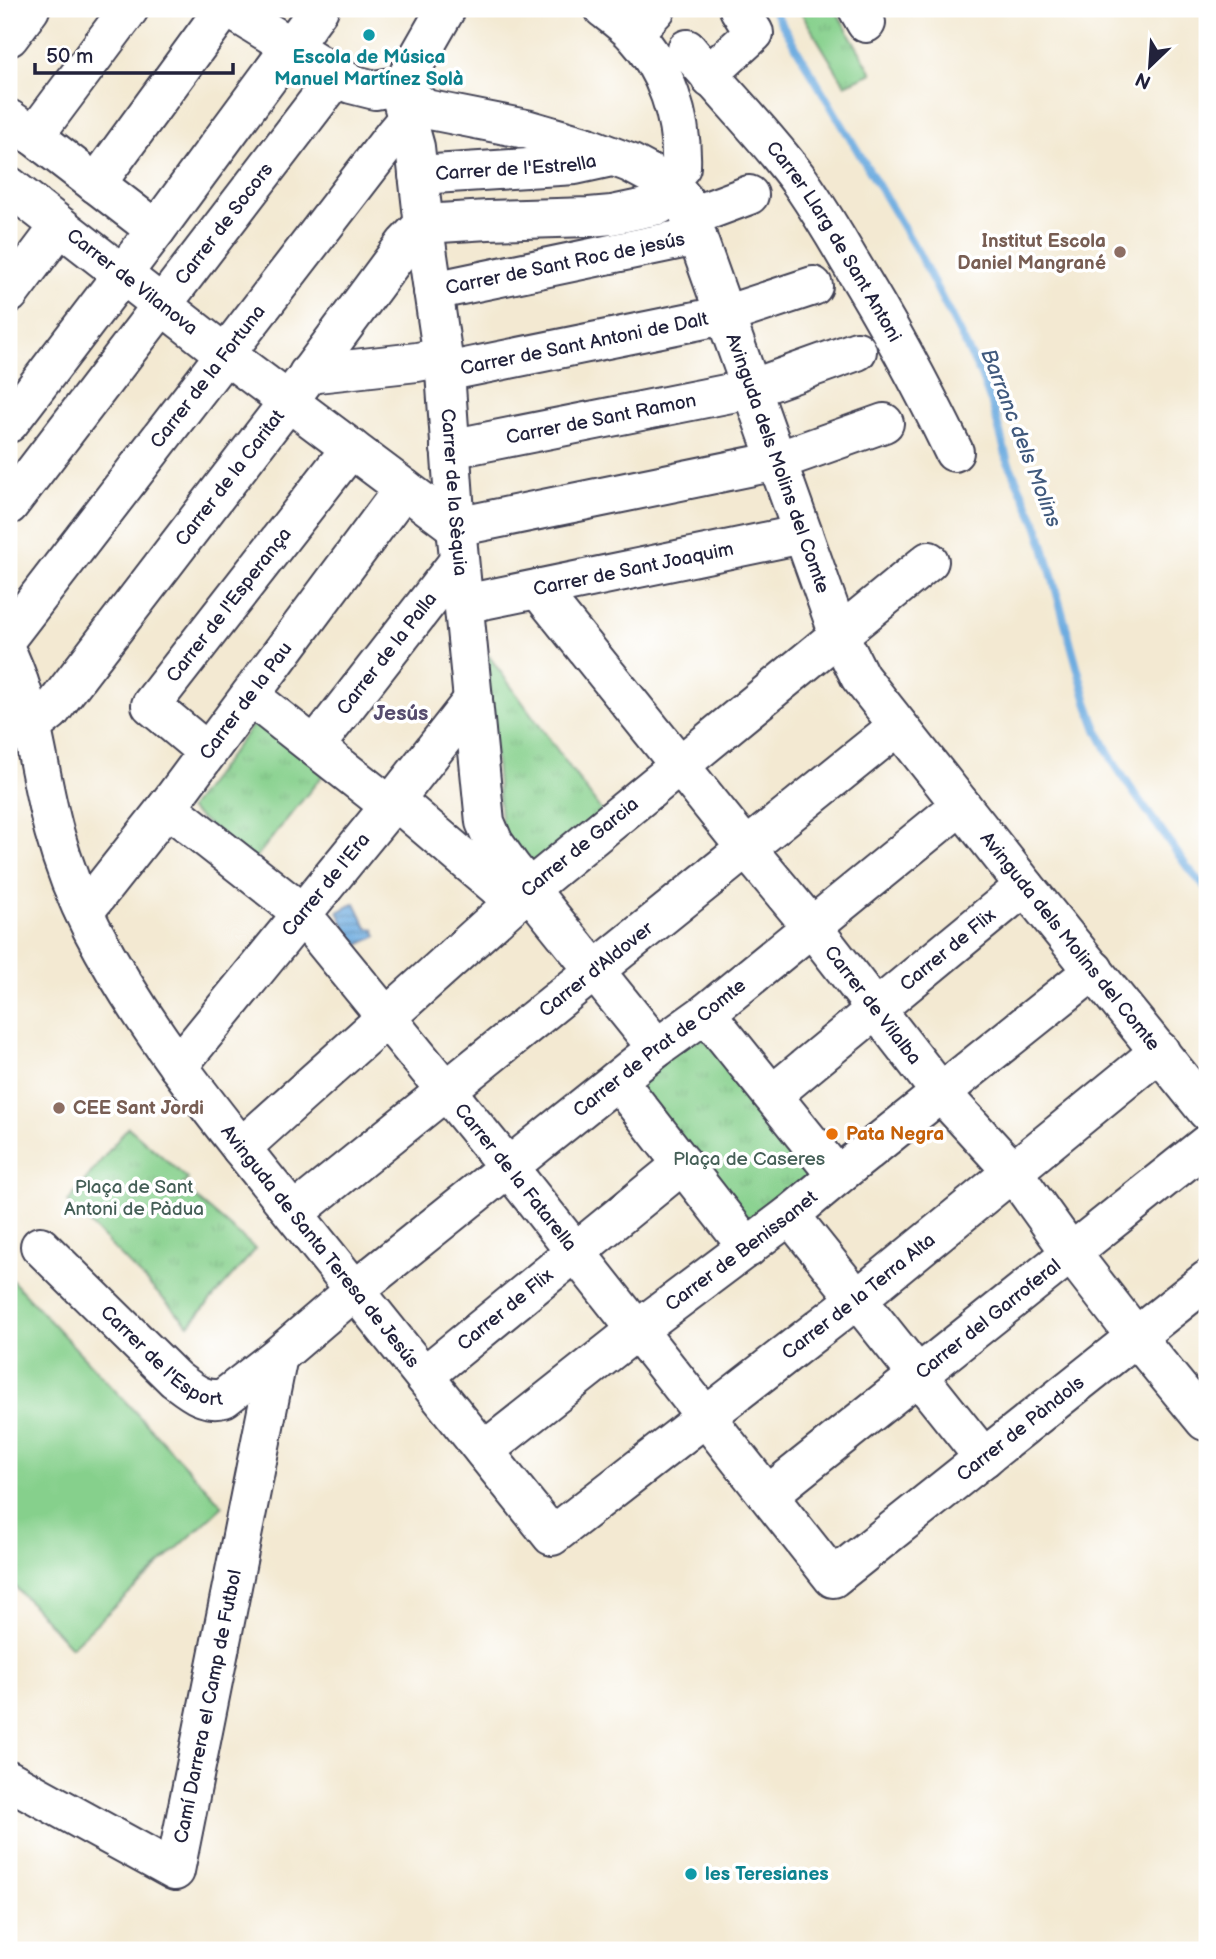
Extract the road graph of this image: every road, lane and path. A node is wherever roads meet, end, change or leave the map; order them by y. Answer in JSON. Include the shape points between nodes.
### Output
{"nodes":[{"id":1,"x":30,"y":9,"type":"edge"},
{"id":2,"x":129,"y":9,"type":"edge"},
{"id":3,"x":224,"y":9,"type":"edge"},
{"id":4,"x":230,"y":9,"type":"edge"},
{"id":5,"x":319,"y":9,"type":"edge"},
{"id":6,"x":446,"y":9,"type":"edge"},
{"id":7,"x":604,"y":9,"type":"edge"},
{"id":8,"x":644,"y":21,"type":"edge"},
{"id":9,"x":747,"y":21,"type":"edge"},
{"id":10,"x":9,"y":37,"type":"edge"},
{"id":11,"x":291,"y":47,"type":"junction"},
{"id":12,"x":687,"y":49,"type":"dead end"},
{"id":13,"x":337,"y":76,"type":"junction"},
{"id":14,"x":711,"y":79,"type":"junction"},
{"id":15,"x":403,"y":102,"type":"junction"},
{"id":16,"x":22,"y":127,"type":"edge"},
{"id":17,"x":612,"y":157,"type":"junction"},
{"id":18,"x":418,"y":174,"type":"junction"},
{"id":19,"x":96,"y":184,"type":"junction"},
{"id":20,"x":9,"y":186,"type":"edge"},
{"id":21,"x":749,"y":195,"type":"dead end"},
{"id":22,"x":686,"y":202,"type":"junction"},
{"id":23,"x":424,"y":224,"type":"junction"},
{"id":24,"x":60,"y":226,"type":"junction"},
{"id":25,"x":156,"y":230,"type":"junction"},
{"id":26,"x":122,"y":274,"type":"junction"},
{"id":27,"x":814,"y":286,"type":"dead end"},
{"id":28,"x":433,"y":291,"type":"junction"},
{"id":29,"x":9,"y":294,"type":"edge"},
{"id":30,"x":162,"y":305,"type":"junction"},
{"id":31,"x":725,"y":315,"type":"junction"},
{"id":32,"x":857,"y":351,"type":"dead end"},
{"id":33,"x":225,"y":354,"type":"junction"},
{"id":34,"x":444,"y":364,"type":"junction"},
{"id":35,"x":298,"y":388,"type":"junction"},
{"id":36,"x":751,"y":389,"type":"junction"},
{"id":37,"x":9,"y":423,"type":"edge"},
{"id":38,"x":884,"y":423,"type":"dead end"},
{"id":39,"x":351,"y":448,"type":"junction"},
{"id":40,"x":450,"y":449,"type":"junction"},
{"id":41,"x":954,"y":452,"type":"dead end"},
{"id":42,"x":777,"y":461,"type":"junction"},
{"id":43,"x":404,"y":488,"type":"junction"},
{"id":44,"x":9,"y":505,"type":"edge"},
{"id":45,"x":803,"y":534,"type":"junction"},
{"id":46,"x":458,"y":544,"type":"junction"},
{"id":47,"x":929,"y":561,"type":"dead end"},
{"id":48,"x":538,"y":589,"type":"junction"},
{"id":49,"x":464,"y":604,"type":"junction"},
{"id":50,"x":9,"y":635,"type":"edge"},
{"id":51,"x":839,"y":635,"type":"junction"},
{"id":52,"x":9,"y":657,"type":"edge"},
{"id":53,"x":250,"y":696,"type":"junction"},
{"id":54,"x":473,"y":700,"type":"junction"},
{"id":55,"x":30,"y":718,"type":"junction"},
{"id":56,"x":898,"y":726,"type":"junction"},
{"id":57,"x":315,"y":746,"type":"junction"},
{"id":58,"x":207,"y":752,"type":"junction"},
{"id":59,"x":680,"y":764,"type":"junction"},
{"id":60,"x":393,"y":803,"type":"junction"},
{"id":61,"x":961,"y":805,"type":"junction"},
{"id":62,"x":167,"y":807,"type":"junction"},
{"id":63,"x":746,"y":848,"type":"junction"},
{"id":64,"x":1025,"y":886,"type":"junction"},
{"id":65,"x":522,"y":896,"type":"junction"},
{"id":66,"x":84,"y":912,"type":"junction"},
{"id":67,"x":302,"y":916,"type":"junction"},
{"id":68,"x":812,"y":927,"type":"junction"},
{"id":69,"x":594,"y":970,"type":"junction"},
{"id":70,"x":1094,"y":970,"type":"junction"},
{"id":71,"x":876,"y":1010,"type":"junction"},
{"id":72,"x":706,"y":1013,"type":"junction"},
{"id":73,"x":386,"y":1018,"type":"junction"},
{"id":74,"x":657,"y":1048,"type":"junction"},
{"id":75,"x":1160,"y":1051,"type":"junction"},
{"id":76,"x":178,"y":1066,"type":"junction"},
{"id":77,"x":617,"y":1080,"type":"junction"},
{"id":78,"x":445,"y":1091,"type":"junction"},
{"id":79,"x":941,"y":1093,"type":"junction"},
{"id":80,"x":772,"y":1096,"type":"junction"},
{"id":81,"x":1207,"y":1111,"type":"edge"},
{"id":82,"x":1207,"y":1144,"type":"edge"},
{"id":83,"x":241,"y":1148,"type":"junction"},
{"id":84,"x":683,"y":1164,"type":"junction"},
{"id":85,"x":509,"y":1168,"type":"junction"},
{"id":86,"x":1013,"y":1172,"type":"junction"},
{"id":87,"x":837,"y":1176,"type":"junction"},
{"id":88,"x":294,"y":1213,"type":"junction"},
{"id":89,"x":790,"y":1215,"type":"junction"},
{"id":90,"x":40,"y":1246,"type":"dead end"},
{"id":91,"x":748,"y":1248,"type":"junction"},
{"id":92,"x":575,"y":1252,"type":"junction"},
{"id":93,"x":1071,"y":1253,"type":"junction"},
{"id":94,"x":1207,"y":1280,"type":"edge"},
{"id":95,"x":355,"y":1290,"type":"junction"},
{"id":96,"x":857,"y":1299,"type":"junction"},
{"id":97,"x":637,"y":1330,"type":"junction"},
{"id":98,"x":1136,"y":1337,"type":"junction"},
{"id":99,"x":278,"y":1356,"type":"junction"},
{"id":100,"x":424,"y":1376,"type":"junction"},
{"id":101,"x":918,"y":1376,"type":"junction"},
{"id":102,"x":706,"y":1417,"type":"junction"},
{"id":103,"x":1206,"y":1420,"type":"edge"},
{"id":104,"x":484,"y":1451,"type":"junction"},
{"id":105,"x":984,"y":1458,"type":"junction"},
{"id":106,"x":768,"y":1495,"type":"junction"},
{"id":107,"x":552,"y":1536,"type":"joint"},
{"id":108,"x":833,"y":1578,"type":"joint"},
{"id":109,"x":9,"y":1780,"type":"edge"}],
"edges":[{"from":1,"to":10,"type":"street"},
{"from":2,"to":16,"type":"street"},
{"from":3,"to":19,"type":"street"},
{"from":4,"to":11,"type":"street"},
{"from":5,"to":11,"type":"street"},
{"from":6,"to":15,"type":"street","name":"Carrer de la Fortuna","via":[[406,79]]},
{"from":7,"to":8,"type":"street","name":"Avinguda dels Molins del Comte"},
{"from":8,"to":22,"type":"street","name":"Avinguda dels Molins del Comte","via":[[653,62],[670,94],[680,129]]},
{"from":9,"to":14,"type":"street"},
{"from":11,"to":13,"type":"street"},
{"from":11,"to":25,"type":"street"},
{"from":12,"to":14,"type":"street","name":"Carrer Llarg de Sant Antoni"},
{"from":13,"to":15,"type":"street"},
{"from":13,"to":30,"type":"street","name":"Carrer de Socors"},
{"from":14,"to":41,"type":"street","name":"Carrer Llarg de Sant Antoni","via":[[818,208],[891,329]]},
{"from":15,"to":17,"type":"street","via":[[526,129]]},
{"from":15,"to":18,"type":"street","name":"Carrer de la Sèquia"},
{"from":15,"to":33,"type":"street","name":"Carrer de la Fortuna"},
{"from":16,"to":19,"type":"street"},
{"from":17,"to":18,"type":"street","name":"Carrer de l'Estrella","via":[[575,165]]},
{"from":17,"to":22,"type":"street","via":[[658,178]]},
{"from":18,"to":23,"type":"street","name":"Carrer de la Sèquia"},
{"from":19,"to":25,"type":"street"},
{"from":20,"to":24,"type":"street","name":"Carrer de Vilanova"},
{"from":21,"to":22,"type":"street"},
{"from":22,"to":23,"type":"street","via":[[666,200],[612,215]]},
{"from":22,"to":28,"type":"street","name":"Carrer de Sant Roc de jesús"},
{"from":22,"to":31,"type":"street","name":"Avinguda dels Molins del Comte"},
{"from":23,"to":28,"type":"street","name":"Carrer de la Sèquia"},
{"from":23,"to":35,"type":"street","name":"Carrer de la Caritat"},
{"from":24,"to":26,"type":"street","name":"Carrer de Vilanova"},
{"from":24,"to":29,"type":"street"},
{"from":25,"to":26,"type":"street"},
{"from":26,"to":30,"type":"street","name":"Carrer de Vilanova"},
{"from":26,"to":37,"type":"street"},
{"from":27,"to":31,"type":"street","name":"Carrer de Sant Antoni de Dalt"},
{"from":28,"to":34,"type":"street","name":"Carrer de la Sèquia"},
{"from":30,"to":33,"type":"street","name":"Carrer de Vilanova"},
{"from":30,"to":44,"type":"street","name":"Carrer de Socors"},
{"from":31,"to":34,"type":"street","name":"Carrer de Sant Antoni de Dalt"},
{"from":31,"to":36,"type":"street","name":"Avinguda dels Molins del Comte"},
{"from":32,"to":36,"type":"street","name":"Carrer de Sant Ramon"},
{"from":33,"to":35,"type":"street","name":"Carrer de Vilanova"},
{"from":33,"to":50,"type":"street","name":"Carrer de la Fortuna"},
{"from":34,"to":35,"type":"street","name":"Carrer de Sant Antoni de Dalt","via":[[417,362]]},
{"from":34,"to":40,"type":"street","name":"Carrer de la Sèquia"},
{"from":35,"to":39,"type":"street","name":"Carrer de Vilanova"},
{"from":35,"to":55,"type":"street","name":"Carrer de la Caritat","via":[[51,711]]},
{"from":36,"to":40,"type":"street","name":"Carrer de Sant Ramon"},
{"from":36,"to":42,"type":"street","name":"Avinguda dels Molins del Comte"},
{"from":38,"to":42,"type":"street"},
{"from":39,"to":43,"type":"street","name":"Carrer de Vilanova"},
{"from":39,"to":58,"type":"street","name":"Carrer de l'Esperança","via":[[151,705]]},
{"from":40,"to":46,"type":"street","name":"Carrer de la Sèquia"},
{"from":42,"to":45,"type":"street","name":"Avinguda dels Molins del Comte"},
{"from":42,"to":46,"type":"street"},
{"from":43,"to":46,"type":"street","name":"Carrer de Vilanova"},
{"from":43,"to":53,"type":"street","name":"Carrer de la Pau"},
{"from":45,"to":48,"type":"street","name":"Carrer de Sant Joaquim"},
{"from":45,"to":51,"type":"street","name":"Avinguda dels Molins del Comte"},
{"from":46,"to":49,"type":"street","name":"Carrer de la Sèquia"},
{"from":46,"to":57,"type":"street","name":"Carrer de la Palla"},
{"from":47,"to":51,"type":"street","name":"Carrer de Garcia"},
{"from":48,"to":49,"type":"street","name":"Carrer de Sant Joaquim"},
{"from":48,"to":59,"type":"street","name":"Carrer de Vilalba"},
{"from":49,"to":54,"type":"street","name":"Carrer de la Sèquia"},
{"from":51,"to":56,"type":"street","name":"Avinguda dels Molins del Comte","via":[[860,677]]},
{"from":51,"to":59,"type":"street","name":"Carrer de Garcia"},
{"from":52,"to":55,"type":"street","name":"Avinguda de Santa Teresa de Jesús"},
{"from":53,"to":57,"type":"street"},
{"from":53,"to":58,"type":"street","name":"Carrer de la Pau"},
{"from":54,"to":60,"type":"street","name":"Carrer de l'Era"},
{"from":54,"to":65,"type":"street","name":"Carrer de la Sèquia","via":[[485,822]]},
{"from":55,"to":66,"type":"street","name":"Avinguda de Santa Teresa de Jesús","via":[[53,829]]},
{"from":56,"to":61,"type":"street","name":"Avinguda dels Molins del Comte"},
{"from":56,"to":63,"type":"street","name":"Carrer d'Aldover"},
{"from":57,"to":60,"type":"street"},
{"from":58,"to":62,"type":"street","name":"Carrer de la Pau"},
{"from":59,"to":63,"type":"street","name":"Carrer de Vilalba"},
{"from":59,"to":65,"type":"street","name":"Carrer de Garcia"},
{"from":60,"to":65,"type":"street"},
{"from":60,"to":67,"type":"street","name":"Carrer de l'Era"},
{"from":61,"to":64,"type":"street","name":"Avinguda dels Molins del Comte"},
{"from":61,"to":68,"type":"street","name":"Carrer de Prat de Comte"},
{"from":62,"to":66,"type":"street","name":"Carrer de la Pau"},
{"from":62,"to":67,"type":"street","name":"Carrer de la Fatarella"},
{"from":63,"to":68,"type":"street","name":"Carrer de Vilalba"},
{"from":63,"to":69,"type":"street","name":"Carrer d'Aldover"},
{"from":64,"to":70,"type":"street","name":"Avinguda dels Molins del Comte"},
{"from":64,"to":71,"type":"street","name":"Carrer de Flix"},
{"from":65,"to":69,"type":"street"},
{"from":65,"to":73,"type":"street","name":"Carrer de Garcia"},
{"from":66,"to":76,"type":"street","name":"Avinguda de Santa Teresa de Jesús","via":[[135,1004]]},
{"from":67,"to":73,"type":"street","name":"Carrer de la Fatarella"},
{"from":67,"to":76,"type":"street","name":"Carrer de l'Era"},
{"from":68,"to":71,"type":"street","name":"Carrer de Vilalba"},
{"from":68,"to":72,"type":"street","name":"Carrer de Prat de Comte"},
{"from":69,"to":74,"type":"street"},
{"from":69,"to":78,"type":"street","name":"Carrer d'Aldover"},
{"from":70,"to":75,"type":"street","name":"Avinguda dels Molins del Comte"},
{"from":70,"to":79,"type":"street","name":"Carrer de Benissanet"},
{"from":71,"to":79,"type":"street","name":"Carrer de Vilalba"},
{"from":71,"to":80,"type":"street","name":"Carrer de Flix"},
{"from":72,"to":74,"type":"street","name":"Carrer de Prat de Comte"},
{"from":72,"to":80,"type":"street"},
{"from":73,"to":78,"type":"street","name":"Carrer de la Fatarella"},
{"from":73,"to":83,"type":"street","name":"Carrer de Garcia"},
{"from":74,"to":77,"type":"street","name":"Carrer de Prat de Comte"},
{"from":75,"to":81,"type":"street","name":"Avinguda dels Molins del Comte"},
{"from":75,"to":86,"type":"street","name":"Carrer de la Terra Alta"},
{"from":76,"to":83,"type":"street","name":"Avinguda de Santa Teresa de Jesús"},
{"from":77,"to":84,"type":"street"},
{"from":77,"to":85,"type":"street","name":"Carrer de Prat de Comte"},
{"from":78,"to":85,"type":"street","name":"Carrer de la Fatarella"},
{"from":78,"to":88,"type":"street","name":"Carrer d'Aldover"},
{"from":79,"to":86,"type":"street","name":"Carrer de Vilalba"},
{"from":79,"to":87,"type":"street","name":"Carrer de Benissanet"},
{"from":80,"to":87,"type":"street"},
{"from":82,"to":93,"type":"street","name":"Carrer del Garroferal"},
{"from":83,"to":88,"type":"street","name":"Avinguda de Santa Teresa de Jesús"},
{"from":84,"to":91,"type":"street"},
{"from":84,"to":92,"type":"street","name":"Carrer de Flix"},
{"from":85,"to":92,"type":"street","name":"Carrer de la Fatarella"},
{"from":85,"to":95,"type":"street","name":"Carrer de Prat de Comte"},
{"from":86,"to":93,"type":"street","name":"Carrer de Vilalba"},
{"from":86,"to":96,"type":"street","name":"Carrer de la Terra Alta"},
{"from":87,"to":89,"type":"street","name":"Carrer de Benissanet"},
{"from":88,"to":95,"type":"street","name":"Avinguda de Santa Teresa de Jesús"},
{"from":89,"to":91,"type":"street","name":"Carrer de Benissanet"},
{"from":89,"to":96,"type":"street"},
{"from":90,"to":99,"type":"street","name":"Carrer de l'Esport","via":[[197,1396],[214,1401],[224,1398]]},
{"from":91,"to":97,"type":"street","name":"Carrer de Benissanet"},
{"from":92,"to":97,"type":"street","name":"Carrer de la Fatarella"},
{"from":92,"to":100,"type":"street","name":"Carrer de Flix"},
{"from":93,"to":98,"type":"street","name":"Carrer de Vilalba"},
{"from":93,"to":101,"type":"street","name":"Carrer del Garroferal"},
{"from":94,"to":98,"type":"street","name":"Carrer de Pàndols"},
{"from":95,"to":99,"type":"street","name":"Carrer de l'Esport"},
{"from":95,"to":100,"type":"street","name":"Avinguda de Santa Teresa de Jesús"},
{"from":96,"to":101,"type":"street"},
{"from":96,"to":102,"type":"street","name":"Carrer de la Terra Alta"},
{"from":97,"to":102,"type":"street","name":"Carrer de la Fatarella"},
{"from":97,"to":104,"type":"street","name":"Carrer de Benissanet"},
{"from":98,"to":103,"type":"street","name":"Carrer de Vilalba"},
{"from":98,"to":105,"type":"street","name":"Carrer de Pàndols"},
{"from":99,"to":109,"type":"street","name":"Camí Darrera el Camp de Futbol","via":[[176,1871]]},
{"from":100,"to":104,"type":"street","name":"Avinguda de Santa Teresa de Jesús"},
{"from":101,"to":105,"type":"street"},
{"from":101,"to":106,"type":"street","name":"Carrer del Garroferal"},
{"from":102,"to":106,"type":"street","name":"Carrer de la Fatarella"},
{"from":102,"to":107,"type":"street","name":"Carrer de la Terra Alta"},
{"from":104,"to":107,"type":"street","name":"Avinguda de Santa Teresa de Jesús"},
{"from":105,"to":108,"type":"street","name":"Carrer de Pàndols"},
{"from":106,"to":108,"type":"street","name":"Carrer de la Fatarella"}]}
